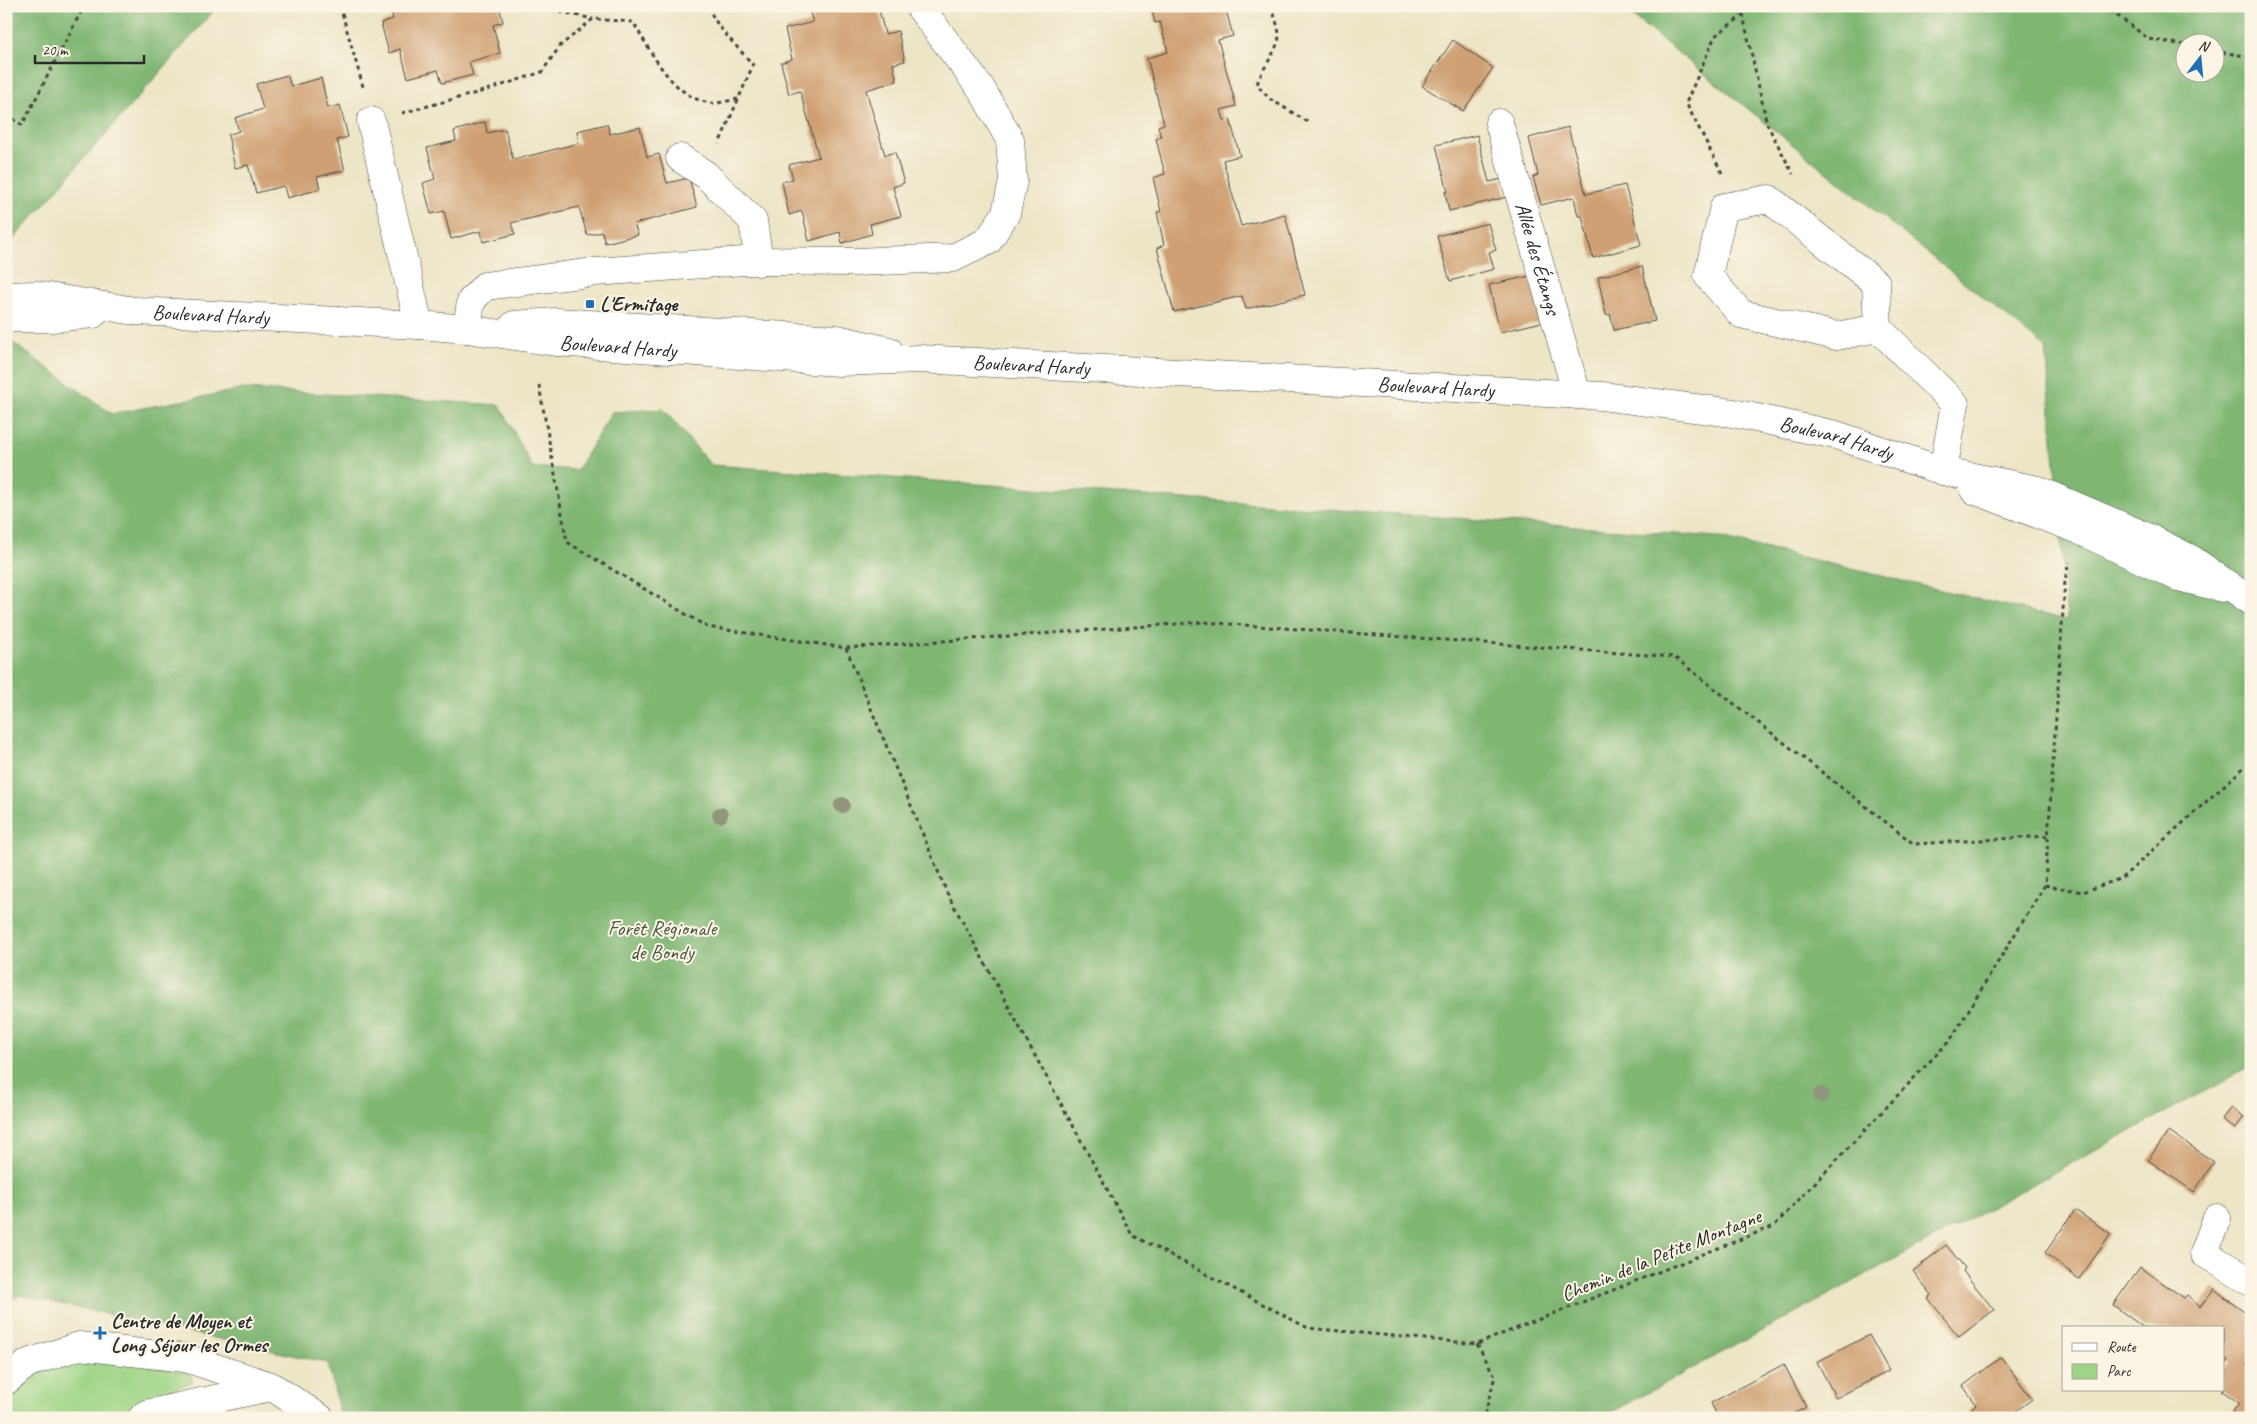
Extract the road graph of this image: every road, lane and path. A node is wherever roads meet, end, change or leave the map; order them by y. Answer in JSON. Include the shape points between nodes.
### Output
{"nodes":[{"id":1,"x":84,"y":6,"type":"edge"},
{"id":2,"x":340,"y":6,"type":"edge"},
{"id":3,"x":546,"y":6,"type":"edge"},
{"id":4,"x":709,"y":6,"type":"edge"},
{"id":5,"x":919,"y":6,"type":"edge"},
{"id":6,"x":1271,"y":6,"type":"edge"},
{"id":7,"x":1741,"y":6,"type":"edge"},
{"id":8,"x":1756,"y":6,"type":"edge"},
{"id":9,"x":2104,"y":6,"type":"edge"},
{"id":10,"x":1743,"y":15,"type":"junction"},
{"id":11,"x":593,"y":19,"type":"junction"},
{"id":12,"x":2174,"y":43,"type":"edge"},
{"id":13,"x":2224,"y":53,"type":"edge"},
{"id":14,"x":2251,"y":57,"type":"edge"},
{"id":15,"x":738,"y":99,"type":"junction"},
{"id":16,"x":6,"y":114,"type":"edge"},
{"id":17,"x":371,"y":121,"type":"junction"},
{"id":18,"x":1308,"y":122,"type":"dead end"},
{"id":19,"x":1499,"y":123,"type":"dead end"},
{"id":20,"x":680,"y":158,"type":"dead end"},
{"id":21,"x":706,"y":174,"type":"junction"},
{"id":22,"x":1798,"y":182,"type":"dead end"},
{"id":23,"x":1738,"y":205,"type":"junction"},
{"id":24,"x":759,"y":262,"type":"junction"},
{"id":25,"x":6,"y":296,"type":"edge"},
{"id":26,"x":135,"y":310,"type":"junction"},
{"id":27,"x":6,"y":318,"type":"edge"},
{"id":28,"x":419,"y":325,"type":"junction"},
{"id":29,"x":1878,"y":328,"type":"junction"},
{"id":30,"x":468,"y":329,"type":"junction"},
{"id":31,"x":539,"y":385,"type":"dead end"},
{"id":32,"x":1577,"y":394,"type":"junction"},
{"id":33,"x":1943,"y":471,"type":"junction"},
{"id":34,"x":2079,"y":530,"type":"junction"},
{"id":35,"x":2242,"y":596,"type":"edge"},
{"id":36,"x":846,"y":648,"type":"junction"},
{"id":37,"x":2251,"y":761,"type":"edge"},
{"id":38,"x":2049,"y":836,"type":"junction"},
{"id":39,"x":2046,"y":885,"type":"junction"},
{"id":40,"x":2217,"y":1218,"type":"dead end"},
{"id":41,"x":2251,"y":1282,"type":"edge"},
{"id":42,"x":1477,"y":1344,"type":"junction"},
{"id":43,"x":6,"y":1381,"type":"edge"},
{"id":44,"x":272,"y":1386,"type":"junction"},
{"id":45,"x":142,"y":1418,"type":"edge"},
{"id":46,"x":320,"y":1418,"type":"edge"},
{"id":47,"x":1484,"y":1418,"type":"edge"}],
"edges":[{"from":1,"to":16,"type":"path","via":[[22,125]]},
{"from":2,"to":17,"type":"path"},
{"from":3,"to":11,"type":"path"},
{"from":4,"to":15,"type":"path","via":[[720,28],[739,46],[752,65]]},
{"from":5,"to":24,"type":"street","via":[[982,90],[1010,140],[1013,181],[1006,213],[988,241],[952,258]]},
{"from":6,"to":18,"type":"path","via":[[1279,35],[1257,85],[1270,98]]},
{"from":7,"to":10,"type":"path"},
{"from":8,"to":10,"type":"path"},
{"from":9,"to":12,"type":"path","via":[[2149,39]]},
{"from":10,"to":22,"type":"path","via":[[1766,124]]},
{"from":10,"to":23,"type":"path","via":[[1715,36],[1686,103]]},
{"from":11,"to":15,"type":"path","via":[[633,22],[662,69],[686,94],[711,103]]},
{"from":11,"to":17,"type":"path","via":[[560,46],[542,72]]},
{"from":13,"to":14,"type":"path"},
{"from":15,"to":21,"type":"path"},
{"from":17,"to":28,"type":"street"},
{"from":19,"to":32,"type":"street","name":"Allée des Étangs"},
{"from":20,"to":21,"type":"street"},
{"from":21,"to":24,"type":"street","via":[[753,221]]},
{"from":23,"to":29,"type":"street","via":[[1770,199],[1876,283]]},
{"from":23,"to":29,"type":"street","via":[[1724,207],[1708,276],[1741,314],[1837,336]]},
{"from":24,"to":30,"type":"street","via":[[595,272],[485,286],[471,301]]},
{"from":25,"to":26,"type":"street","name":"Boulevard Hardy","via":[[36,296]]},
{"from":26,"to":27,"type":"street","name":"Boulevard Hardy","via":[[52,318]]},
{"from":26,"to":28,"type":"street","name":"Boulevard Hardy"},
{"from":28,"to":30,"type":"street","name":"Boulevard Hardy"},
{"from":29,"to":33,"type":"street","via":[[1955,404]]},
{"from":30,"to":32,"type":"street","name":"Boulevard Hardy","via":[[556,342],[839,362],[920,359]]},
{"from":31,"to":36,"type":"path","via":[[567,542],[707,627]]},
{"from":32,"to":33,"type":"street","name":"Boulevard Hardy","via":[[1733,413],[1836,435]]},
{"from":33,"to":34,"type":"street","name":"Boulevard Hardy","via":[[1975,491]]},
{"from":33,"to":35,"type":"street","name":"Boulevard Hardy","via":[[2038,490],[2191,559]]},
{"from":34,"to":35,"type":"street","name":"Boulevard Hardy","via":[[2178,577]]},
{"from":34,"to":38,"type":"path","via":[[2065,580]]},
{"from":36,"to":38,"type":"path","via":[[1203,622],[1674,657],[1914,844]]},
{"from":36,"to":42,"type":"path","via":[[947,893],[1132,1235],[1308,1328]]},
{"from":37,"to":39,"type":"path","via":[[2122,878],[2083,892]]},
{"from":38,"to":39,"type":"path"},
{"from":39,"to":42,"type":"path","name":"Chemin de la Petite Montagne","via":[[1951,1039],[1774,1226]]},
{"from":40,"to":41,"type":"street","via":[[2204,1254]]},
{"from":42,"to":47,"type":"path","via":[[1495,1376]]},
{"from":43,"to":44,"type":"street","via":[[28,1363],[79,1346],[185,1358]]},
{"from":44,"to":45,"type":"street","via":[[146,1414]]},
{"from":44,"to":46,"type":"street"}]}
